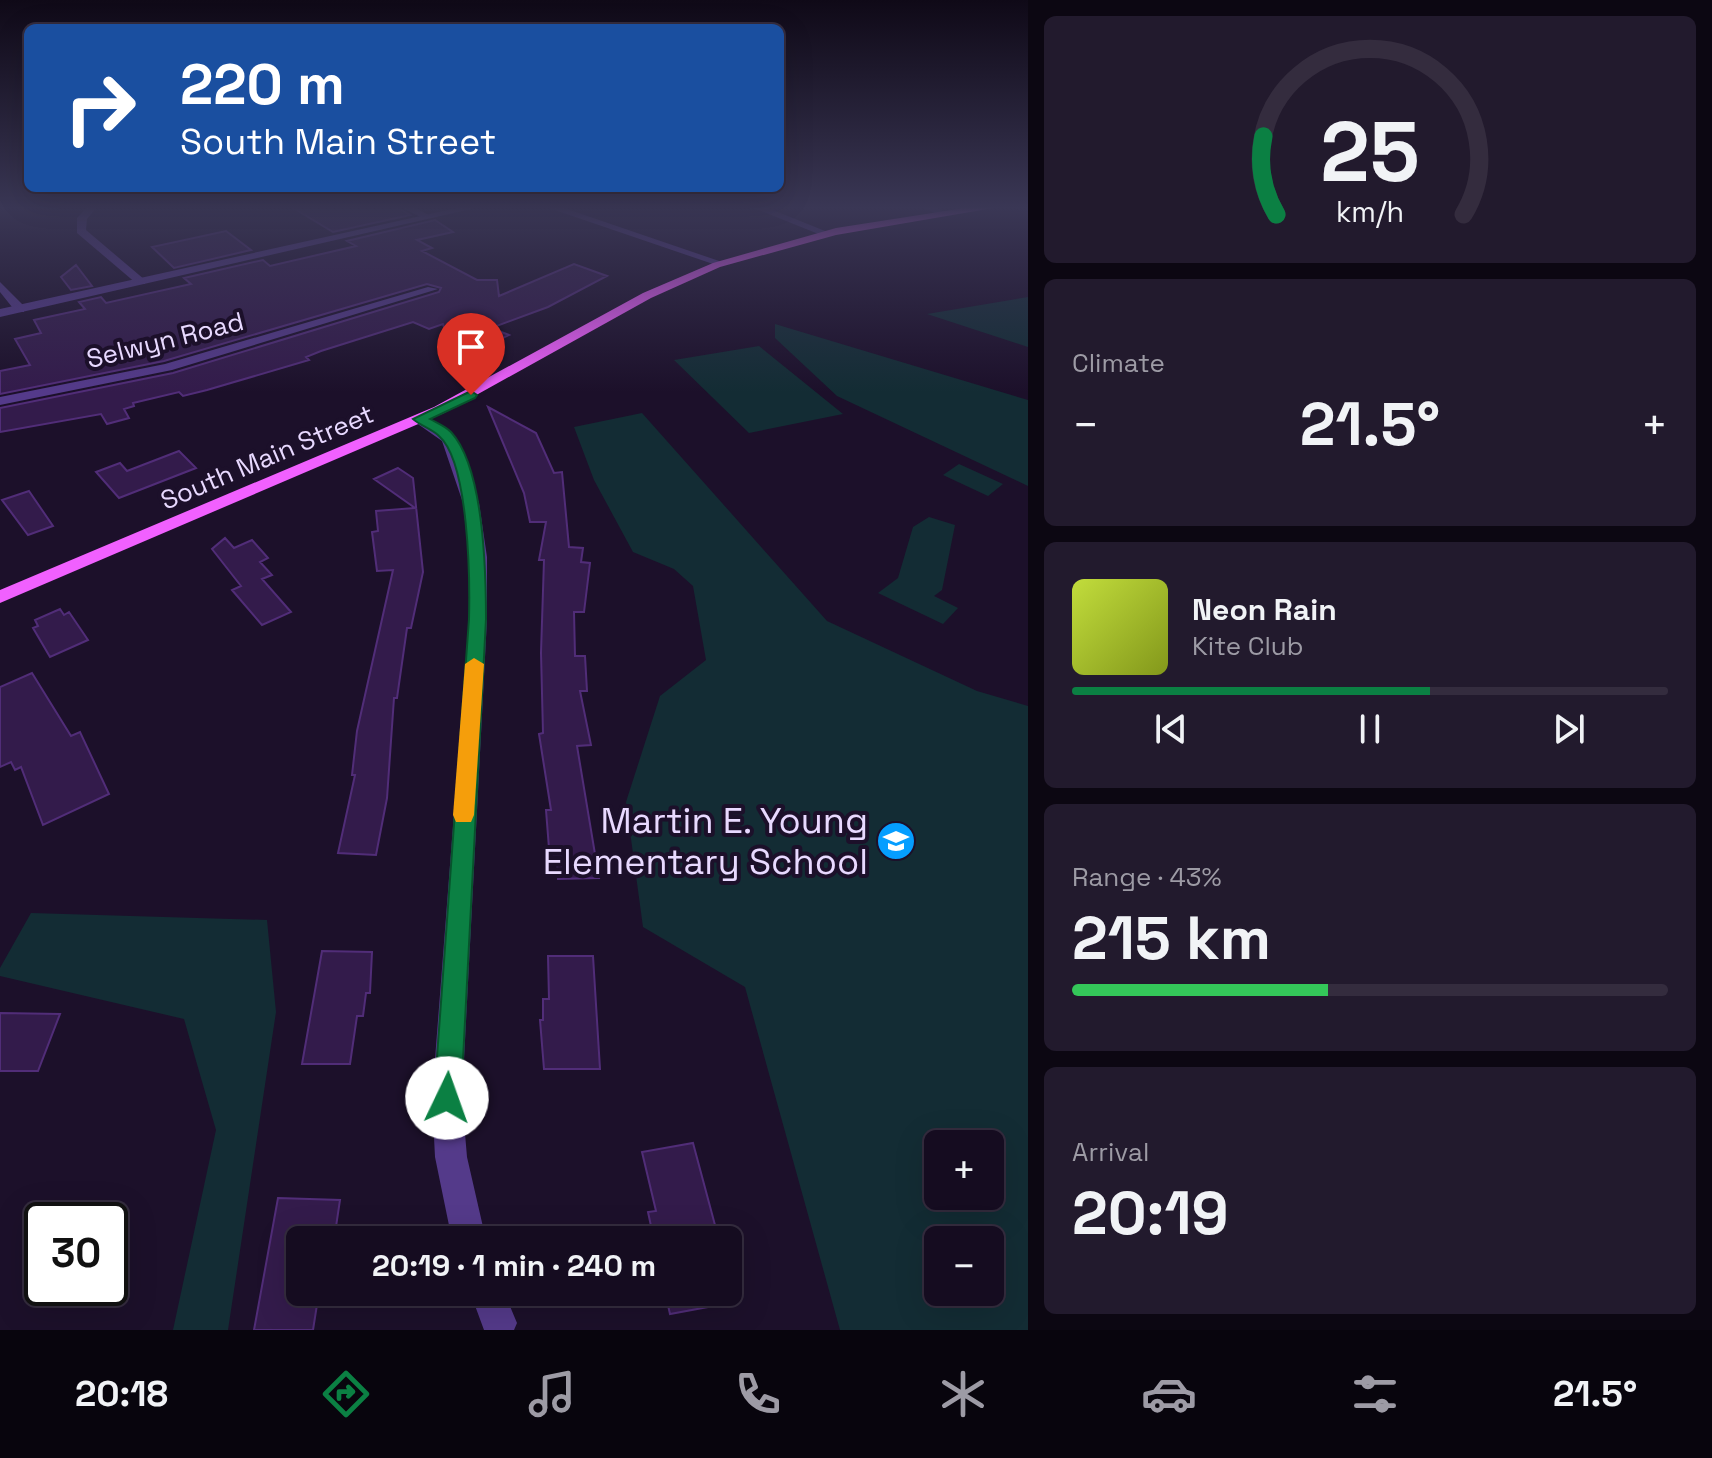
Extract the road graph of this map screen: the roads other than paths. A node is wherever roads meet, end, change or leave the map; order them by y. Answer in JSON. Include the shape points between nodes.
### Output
{"nodes":[{"id":1,"x":125,"y":268,"type":"edge"},
{"id":2,"x":203,"y":268,"type":"edge"},
{"id":3,"x":709,"y":268,"type":"edge"},
{"id":4,"x":141,"y":282,"type":"junction"},
{"id":5,"x":0,"y":285,"type":"edge"},
{"id":6,"x":432,"y":289,"type":"dead end"},
{"id":7,"x":20,"y":309,"type":"junction"},
{"id":8,"x":0,"y":313,"type":"edge"},
{"id":9,"x":0,"y":401,"type":"edge"},
{"id":10,"x":420,"y":419,"type":"junction"},
{"id":11,"x":0,"y":597,"type":"edge"},
{"id":12,"x":466,"y":1226,"type":"edge"}],
"edges":[{"from":1,"to":4,"type":"street"},
{"from":2,"to":4,"type":"street"},
{"from":3,"to":10,"type":"main road","name":"South Main Street","via":[[652,293],[527,366]]},
{"from":4,"to":7,"type":"street"},
{"from":5,"to":7,"type":"street"},
{"from":6,"to":9,"type":"street","name":"Selwyn Road","via":[[167,367]]},
{"from":7,"to":8,"type":"street"},
{"from":10,"to":11,"type":"main road","name":"South Main Street"},
{"from":10,"to":12,"type":"street","via":[[444,433],[453,446],[471,503],[478,557],[447,1098],[451,1157]]}]}
